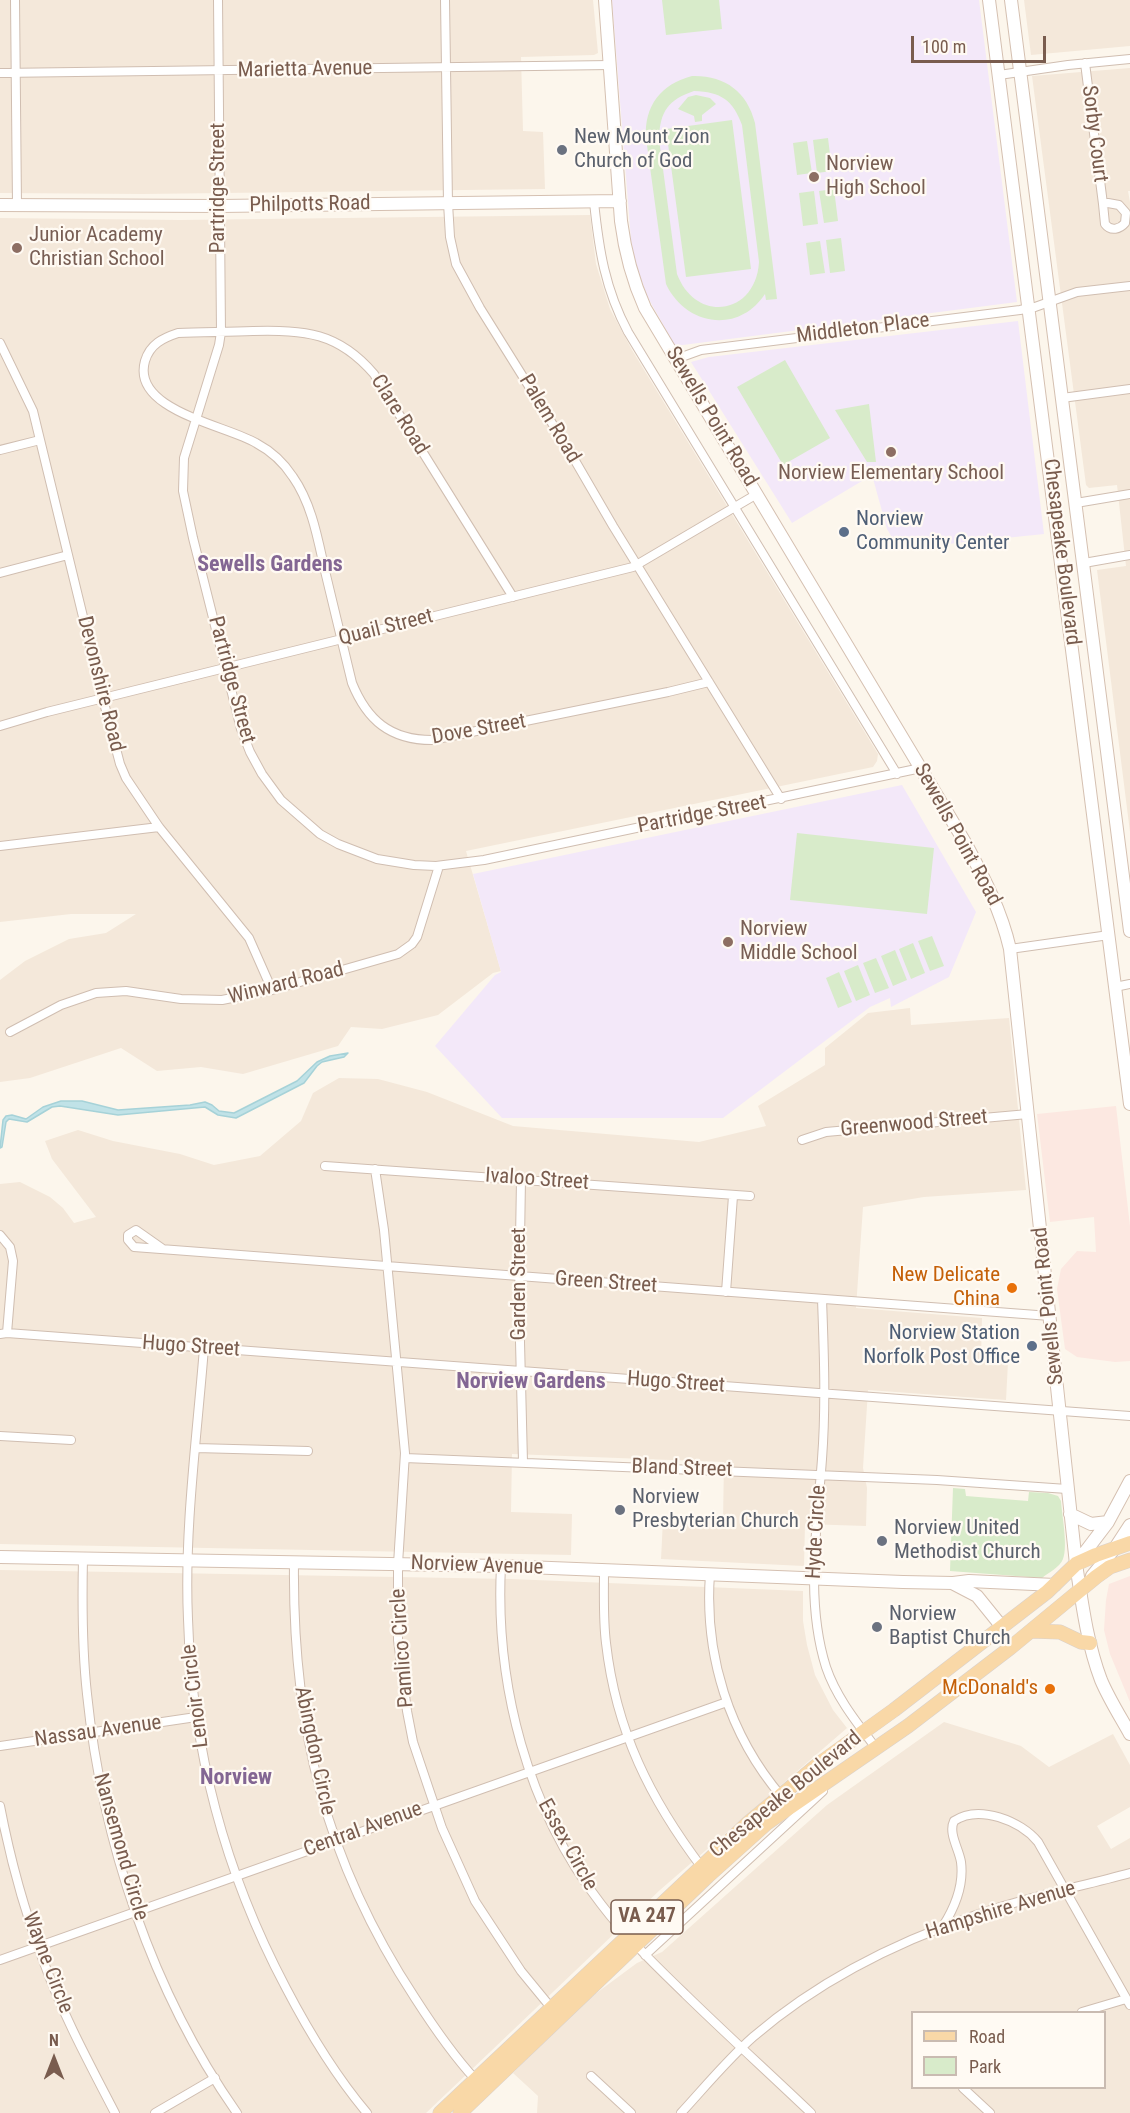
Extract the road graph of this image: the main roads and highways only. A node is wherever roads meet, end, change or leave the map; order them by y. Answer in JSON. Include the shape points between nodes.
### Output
{"nodes":[{"id":1,"x":605,"y":0,"type":"edge"},
{"id":2,"x":989,"y":0,"type":"edge"},
{"id":3,"x":1011,"y":0,"type":"edge"},
{"id":4,"x":620,"y":201,"type":"junction"},
{"id":5,"x":0,"y":205,"type":"edge"},
{"id":6,"x":1130,"y":931,"type":"edge"},
{"id":7,"x":1130,"y":1104,"type":"edge"},
{"id":8,"x":1130,"y":1481,"type":"edge"},
{"id":9,"x":1070,"y":1514,"type":"junction"},
{"id":10,"x":1108,"y":1522,"type":"junction"},
{"id":11,"x":1130,"y":1525,"type":"edge"},
{"id":12,"x":1130,"y":1543,"type":"edge"},
{"id":13,"x":1115,"y":1548,"type":"junction"},
{"id":14,"x":0,"y":1557,"type":"edge"},
{"id":15,"x":1130,"y":1560,"type":"edge"},
{"id":16,"x":1076,"y":1564,"type":"junction"},
{"id":17,"x":953,"y":1583,"type":"junction"},
{"id":18,"x":1055,"y":1585,"type":"junction"},
{"id":19,"x":1080,"y":1590,"type":"junction"},
{"id":20,"x":1002,"y":1627,"type":"junction"},
{"id":21,"x":1031,"y":1631,"type":"junction"},
{"id":22,"x":1090,"y":1643,"type":"junction"},
{"id":23,"x":1130,"y":1734,"type":"edge"},
{"id":24,"x":704,"y":1871,"type":"junction"},
{"id":25,"x":555,"y":2012,"type":"junction"},
{"id":26,"x":440,"y":2113,"type":"edge"},
{"id":27,"x":460,"y":2113,"type":"edge"}],
"edges":[{"from":1,"to":4,"type":"main road","name":"Sewells Point Road"},
{"from":2,"to":7,"type":"main road","name":"Chesapeake Boulevard"},
{"from":3,"to":6,"type":"main road","name":"Chesapeake Boulevard"},
{"from":4,"to":5,"type":"main road","name":"Philpotts Road"},
{"from":4,"to":9,"type":"main road","name":"Sewells Point Road","via":[[624,247],[645,308],[921,768],[986,880],[1001,915],[1010,949]]},
{"from":8,"to":10,"type":"main road","name":"Chesapeake Boulevard"},
{"from":9,"to":10,"type":"main road","via":[[1091,1524]]},
{"from":9,"to":16,"type":"main road","name":"Sewells Point Road"},
{"from":10,"to":16,"type":"main road","name":"Chesapeake Boulevard"},
{"from":11,"to":13,"type":"main road","name":"Chesapeake Boulevard"},
{"from":12,"to":13,"type":"main road","number":"VA 247"},
{"from":13,"to":16,"type":"main road","number":"VA 247"},
{"from":13,"to":19,"type":"main road","name":"Chesapeake Boulevard"},
{"from":14,"to":17,"type":"main road","name":"Norview Avenue","via":[[501,1566]]},
{"from":15,"to":19,"type":"main road","number":"VA 247","via":[[1110,1568]]},
{"from":16,"to":18,"type":"main road","name":"Chesapeake Boulevard","number":"VA 247"},
{"from":16,"to":19,"type":"main road","name":"Sewells Point Road"},
{"from":17,"to":18,"type":"main road","name":"Norview Avenue"},
{"from":17,"to":20,"type":"main road","name":"Norview Avenue","via":[[977,1596]]},
{"from":18,"to":20,"type":"main road","name":"Chesapeake Boulevard","number":"VA 247"},
{"from":19,"to":21,"type":"main road","name":"Chesapeake Boulevard","number":"VA 247"},
{"from":19,"to":22,"type":"main road","name":"Sewells Point Road"},
{"from":20,"to":24,"type":"main road","name":"Chesapeake Boulevard","number":"VA 247","via":[[780,1795]]},
{"from":21,"to":22,"type":"main road","via":[[1060,1632]]},
{"from":21,"to":24,"type":"main road","name":"Chesapeake Boulevard","number":"VA 247","via":[[908,1726]]},
{"from":22,"to":23,"type":"main road","name":"Sewells Point Road","via":[[1100,1678]]},
{"from":24,"to":25,"type":"main road","name":"Chesapeake Boulevard","number":"VA 247","via":[[636,1945]]},
{"from":25,"to":26,"type":"main road","name":"Chesapeake Boulevard","number":"VA 247"},
{"from":25,"to":27,"type":"main road","name":"Chesapeake Boulevard","number":"VA 247"}]}
